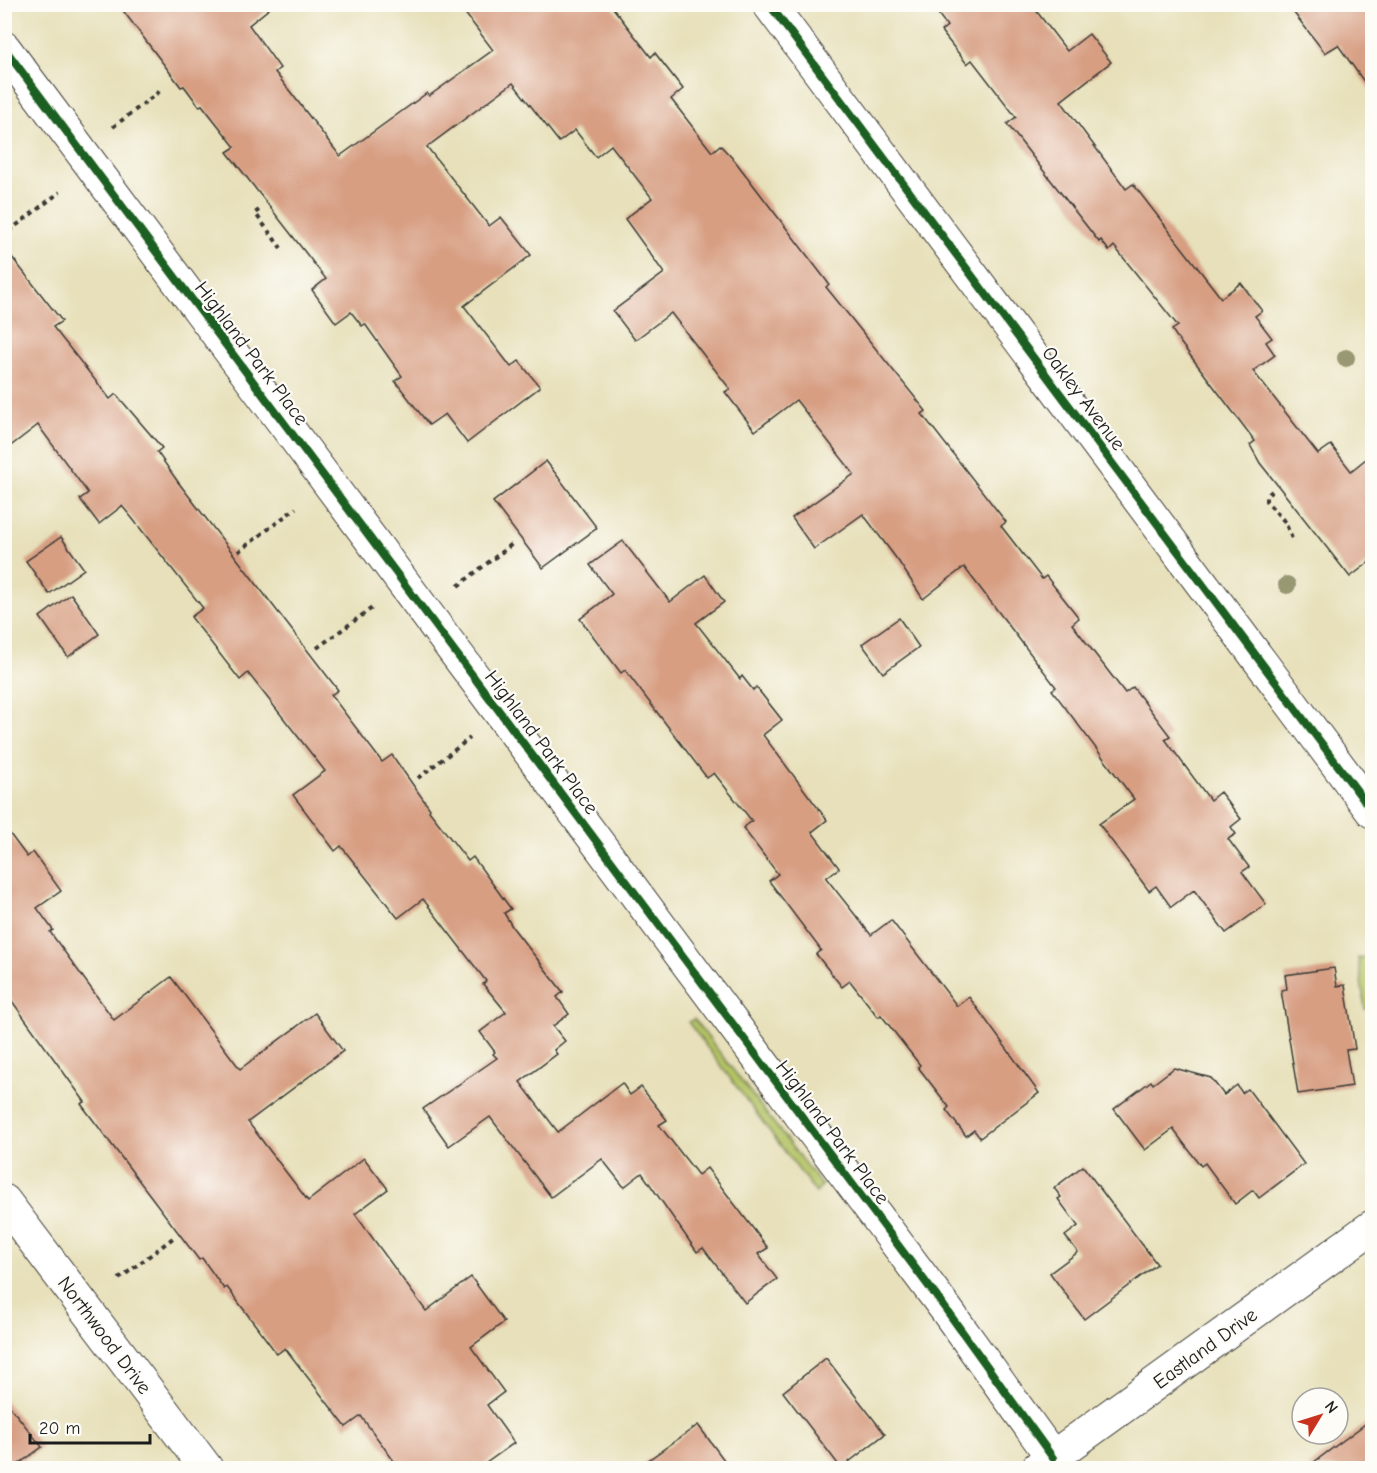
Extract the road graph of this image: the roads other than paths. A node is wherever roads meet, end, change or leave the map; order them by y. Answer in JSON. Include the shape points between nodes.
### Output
{"nodes":[{"id":1,"x":769,"y":4,"type":"edge"},
{"id":2,"x":4,"y":48,"type":"edge"},
{"id":3,"x":1372,"y":811,"type":"edge"},
{"id":4,"x":4,"y":1201,"type":"edge"},
{"id":5,"x":1372,"y":1227,"type":"edge"},
{"id":6,"x":1045,"y":1463,"type":"edge"},
{"id":7,"x":206,"y":1468,"type":"edge"}],
"edges":[{"from":1,"to":3,"type":"street","name":"Oakley Avenue"},
{"from":2,"to":6,"type":"street","name":"Highland Park Place","via":[[945,1308]]},
{"from":4,"to":7,"type":"street","name":"Northwood Drive"},
{"from":5,"to":6,"type":"street","name":"Eastland Drive"}]}
